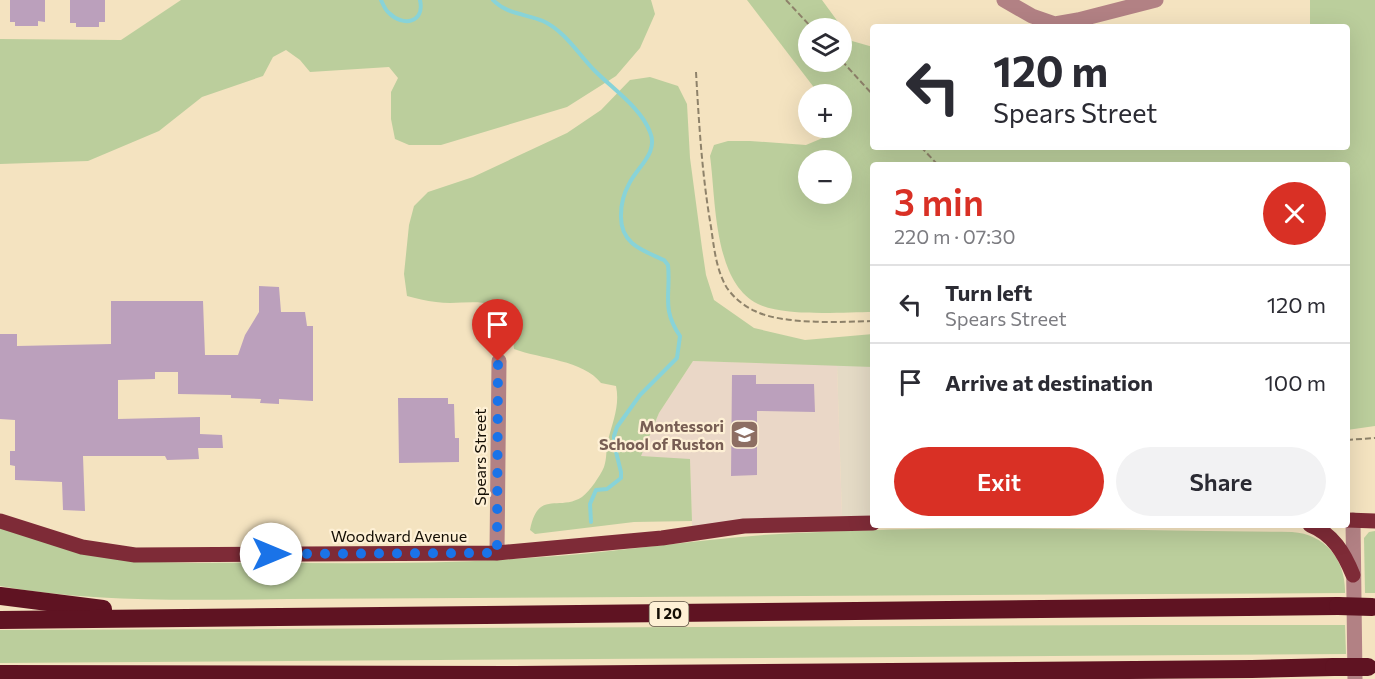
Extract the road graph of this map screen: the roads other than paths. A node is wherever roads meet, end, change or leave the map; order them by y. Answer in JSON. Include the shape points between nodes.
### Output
{"nodes":[{"id":1,"x":1004,"y":0,"type":"edge"},
{"id":2,"x":1156,"y":0,"type":"edge"},
{"id":3,"x":498,"y":361,"type":"dead end"},
{"id":4,"x":0,"y":520,"type":"edge"},
{"id":5,"x":1350,"y":520,"type":"edge"},
{"id":6,"x":1375,"y":520,"type":"edge"},
{"id":7,"x":870,"y":523,"type":"edge"},
{"id":8,"x":1316,"y":528,"type":"edge"},
{"id":9,"x":497,"y":553,"type":"junction"},
{"id":10,"x":1353,"y":575,"type":"junction"},
{"id":11,"x":0,"y":596,"type":"edge"},
{"id":12,"x":1374,"y":607,"type":"edge"},
{"id":13,"x":222,"y":618,"type":"junction"},
{"id":14,"x":0,"y":620,"type":"edge"},
{"id":15,"x":1366,"y":671,"type":"edge"},
{"id":16,"x":167,"y":673,"type":"junction"},
{"id":17,"x":0,"y":674,"type":"edge"},
{"id":18,"x":117,"y":679,"type":"edge"}],
"edges":[{"from":1,"to":2,"type":"street","via":[[1055,24]]},
{"from":3,"to":9,"type":"street","name":"Spears Street"},
{"from":4,"to":9,"type":"main road","name":"Woodward Avenue","via":[[82,547],[135,555]]},
{"from":5,"to":6,"type":"main road"},
{"from":5,"to":10,"type":"street"},
{"from":7,"to":9,"type":"main road","name":"Woodward Avenue","via":[[744,526],[662,538]]},
{"from":8,"to":10,"type":"main road","via":[[1342,551]]},
{"from":10,"to":15,"type":"street"},
{"from":11,"to":13,"type":"highway"},
{"from":12,"to":13,"type":"highway","number":"I 20","bridge":true},
{"from":13,"to":14,"type":"highway","number":"I 20"},
{"from":15,"to":16,"type":"highway","bridge":true,"via":[[1334,667],[514,675]]},
{"from":16,"to":17,"type":"highway"},
{"from":16,"to":18,"type":"highway"}]}
